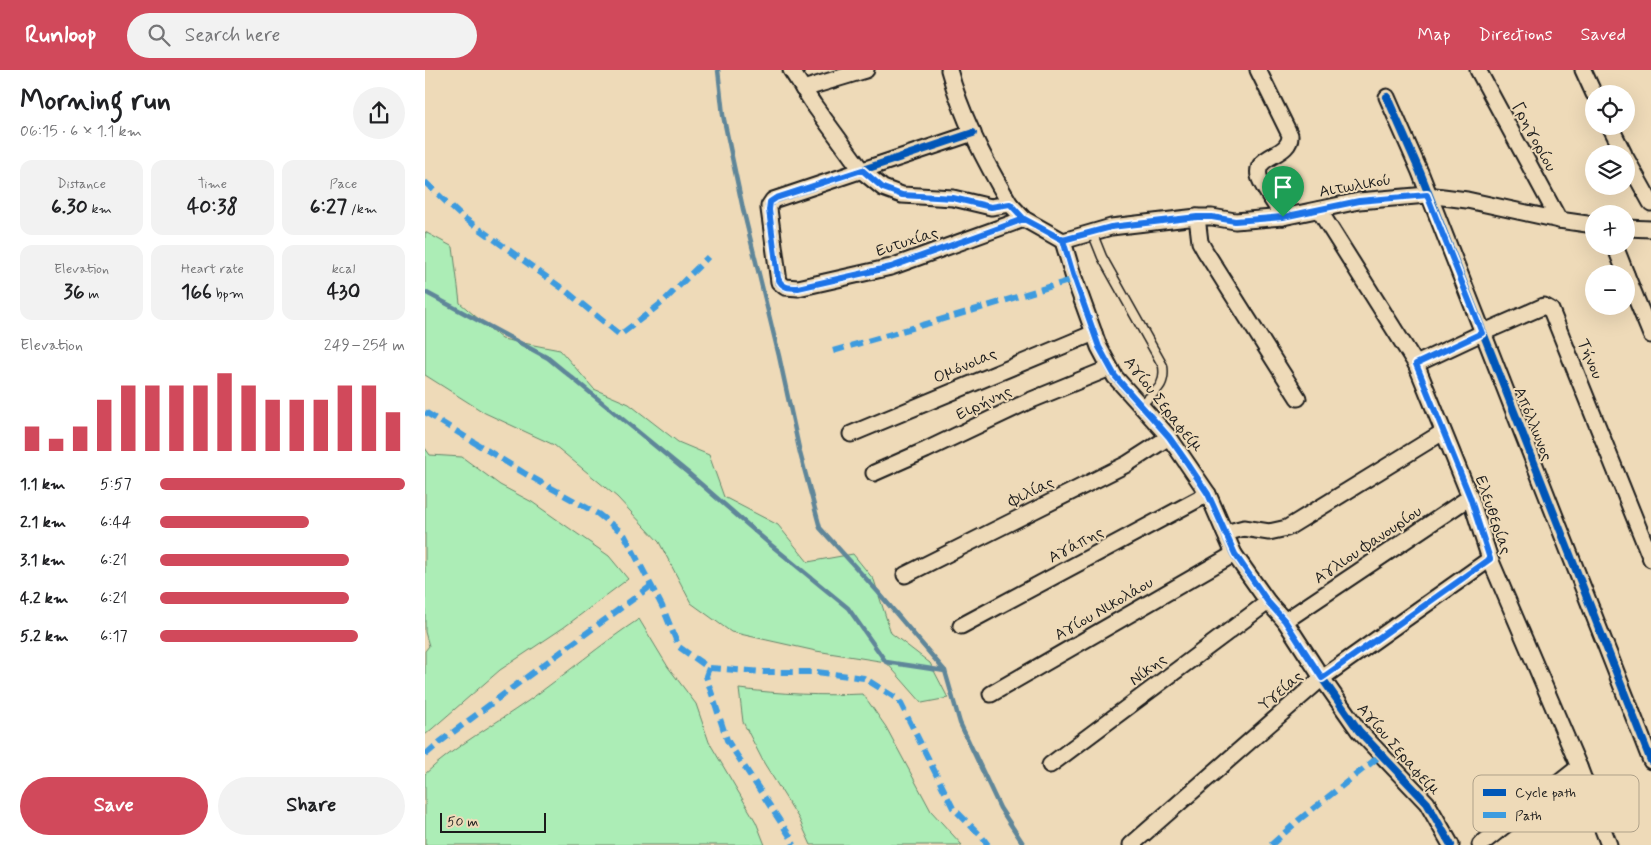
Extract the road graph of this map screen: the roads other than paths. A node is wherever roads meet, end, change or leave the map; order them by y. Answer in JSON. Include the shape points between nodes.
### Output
{"nodes":[{"id":1,"x":791,"y":70,"type":"edge"},
{"id":2,"x":867,"y":70,"type":"edge"},
{"id":3,"x":949,"y":70,"type":"edge"},
{"id":4,"x":1258,"y":70,"type":"edge"},
{"id":5,"x":1477,"y":70,"type":"edge"},
{"id":6,"x":1583,"y":70,"type":"edge"},
{"id":7,"x":1590,"y":85,"type":"edge"},
{"id":8,"x":803,"y":89,"type":"junction"},
{"id":9,"x":1387,"y":97,"type":"dead end"},
{"id":10,"x":973,"y":133,"type":"junction"},
{"id":11,"x":862,"y":170,"type":"junction"},
{"id":12,"x":1635,"y":174,"type":"edge"},
{"id":13,"x":1427,"y":195,"type":"junction"},
{"id":14,"x":1651,"y":203,"type":"edge"},
{"id":15,"x":1010,"y":204,"type":"junction"},
{"id":16,"x":1319,"y":210,"type":"junction"},
{"id":17,"x":1197,"y":217,"type":"junction"},
{"id":18,"x":1283,"y":217,"type":"junction"},
{"id":19,"x":1024,"y":219,"type":"junction"},
{"id":20,"x":1559,"y":220,"type":"junction"},
{"id":21,"x":1585,"y":224,"type":"edge"},
{"id":22,"x":1635,"y":228,"type":"edge"},
{"id":23,"x":1651,"y":229,"type":"edge"},
{"id":24,"x":1091,"y":232,"type":"junction"},
{"id":25,"x":1063,"y":240,"type":"junction"},
{"id":26,"x":1635,"y":296,"type":"edge"},
{"id":27,"x":1094,"y":333,"type":"junction"},
{"id":28,"x":1482,"y":333,"type":"junction"},
{"id":29,"x":1651,"y":335,"type":"edge"},
{"id":30,"x":1416,"y":364,"type":"junction"},
{"id":31,"x":1110,"y":368,"type":"junction"},
{"id":32,"x":1298,"y":398,"type":"dead end"},
{"id":33,"x":1141,"y":405,"type":"junction"},
{"id":34,"x":1443,"y":432,"type":"junction"},
{"id":35,"x":851,"y":434,"type":"dead end"},
{"id":36,"x":1169,"y":437,"type":"junction"},
{"id":37,"x":873,"y":473,"type":"dead end"},
{"id":38,"x":1208,"y":494,"type":"junction"},
{"id":39,"x":1470,"y":497,"type":"junction"},
{"id":40,"x":1225,"y":533,"type":"junction"},
{"id":41,"x":1235,"y":554,"type":"junction"},
{"id":42,"x":1490,"y":559,"type":"junction"},
{"id":43,"x":1651,"y":559,"type":"edge"},
{"id":44,"x":905,"y":575,"type":"dead end"},
{"id":45,"x":1268,"y":602,"type":"junction"},
{"id":46,"x":1285,"y":621,"type":"junction"},
{"id":47,"x":961,"y":626,"type":"dead end"},
{"id":48,"x":1322,"y":678,"type":"junction"},
{"id":49,"x":991,"y":694,"type":"dead end"},
{"id":50,"x":1651,"y":761,"type":"edge"},
{"id":51,"x":1050,"y":765,"type":"dead end"},
{"id":52,"x":1579,"y":767,"type":"junction"},
{"id":53,"x":1569,"y":775,"type":"edge"},
{"id":54,"x":1582,"y":775,"type":"edge"},
{"id":55,"x":1496,"y":832,"type":"edge"},
{"id":56,"x":1131,"y":845,"type":"edge"},
{"id":57,"x":1451,"y":845,"type":"edge"},
{"id":58,"x":1480,"y":845,"type":"edge"}],
"edges":[{"from":1,"to":8,"type":"street"},
{"from":2,"to":8,"type":"street"},
{"from":3,"to":10,"type":"street"},
{"from":4,"to":18,"type":"street","via":[[1290,135],[1286,147],[1262,163],[1259,171]]},
{"from":5,"to":20,"type":"street","name":"Γρηγορίου"},
{"from":6,"to":7,"type":"street"},
{"from":8,"to":11,"type":"street"},
{"from":9,"to":13,"type":"street","name":"Απόλλωνος"},
{"from":10,"to":11,"type":"street"},
{"from":10,"to":15,"type":"street"},
{"from":11,"to":15,"type":"street","via":[[883,188],[902,195],[953,198],[991,207]]},
{"from":11,"to":19,"type":"street","name":"Ευτυχίας","via":[[770,202],[778,278],[785,287],[798,288],[891,267]]},
{"from":12,"to":14,"type":"street"},
{"from":13,"to":16,"type":"street","name":"Αιτωλικού","via":[[1359,201]]},
{"from":13,"to":20,"type":"street","name":"Αιτωλικού","via":[[1467,200]]},
{"from":13,"to":28,"type":"street","name":"Απόλλωνος"},
{"from":15,"to":19,"type":"street"},
{"from":16,"to":18,"type":"street","name":"Αιτωλικού"},
{"from":16,"to":30,"type":"street","name":"Ελευθερίας"},
{"from":17,"to":18,"type":"street","name":"Αιτωλικού","via":[[1235,221]]},
{"from":17,"to":24,"type":"street","name":"Αιτωλικού"},
{"from":17,"to":32,"type":"street","via":[[1205,251]]},
{"from":19,"to":25,"type":"street"},
{"from":20,"to":21,"type":"street","name":"Αιτωλικού"},
{"from":22,"to":23,"type":"street"},
{"from":24,"to":25,"type":"street","name":"Αιτωλικού"},
{"from":24,"to":33,"type":"lane","via":[[1163,366],[1162,384]]},
{"from":25,"to":27,"type":"street","name":"Αγίου Σεραφείμ"},
{"from":26,"to":29,"type":"street"},
{"from":27,"to":31,"type":"street","name":"Αγίου Σεραφείμ"},
{"from":27,"to":35,"type":"street","name":"Ομόνοιας"},
{"from":28,"to":30,"type":"street","name":"Τήνου"},
{"from":28,"to":43,"type":"street","name":"Τήνου","via":[[1544,306],[1551,310]]},
{"from":28,"to":50,"type":"street","name":"Απόλλωνος"},
{"from":30,"to":34,"type":"street","name":"Ελευθερίας"},
{"from":31,"to":33,"type":"street","name":"Αγίου Σεραφείμ"},
{"from":31,"to":37,"type":"street","name":"Ειρήνης","via":[[1029,400]]},
{"from":33,"to":36,"type":"street","name":"Αγίου Σεραφείμ"},
{"from":34,"to":39,"type":"street","name":"Ελευθερίας"},
{"from":34,"to":40,"type":"street","via":[[1287,528],[1269,532],[1244,528]]},
{"from":36,"to":38,"type":"street","name":"Αγίου Σεραφείμ"},
{"from":36,"to":44,"type":"street","name":"Φιλίας","via":[[1127,464]]},
{"from":38,"to":40,"type":"street","name":"Αγίου Σεραφείμ"},
{"from":38,"to":47,"type":"street","name":"Αγάπης"},
{"from":39,"to":42,"type":"street","name":"Ελευθερίας"},
{"from":39,"to":46,"type":"street","name":"Αγλιου Φανουρίου"},
{"from":40,"to":41,"type":"street","name":"Αγίου Σεραφείμ"},
{"from":41,"to":45,"type":"street","name":"Αγίου Σεραφείμ"},
{"from":41,"to":49,"type":"street","name":"Αγίου Νικολάου"},
{"from":42,"to":48,"type":"street","name":"Υγείας"},
{"from":42,"to":52,"type":"street","name":"Ελευθερίας"},
{"from":45,"to":46,"type":"street","name":"Αγίου Σεραφείμ"},
{"from":45,"to":51,"type":"street","name":"Νίκης"},
{"from":46,"to":48,"type":"street","name":"Αγίου Σεραφείμ"},
{"from":48,"to":56,"type":"street","name":"Υγείας"},
{"from":48,"to":57,"type":"street","name":"Αγίου Σεραφείμ","via":[[1359,731],[1427,803]]},
{"from":52,"to":53,"type":"street"},
{"from":52,"to":54,"type":"street","name":"Ελευθερίας"},
{"from":55,"to":58,"type":"street"}]}
